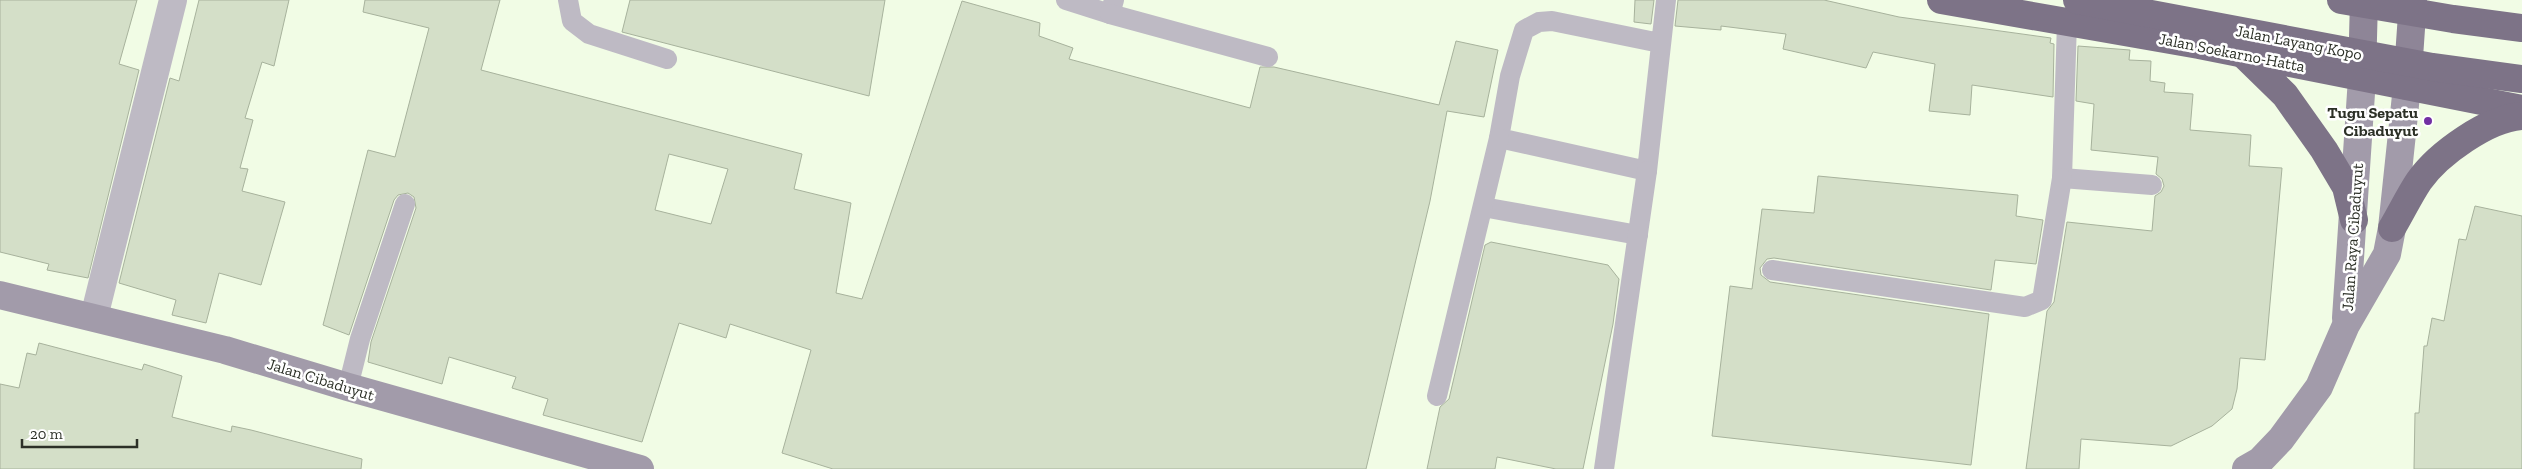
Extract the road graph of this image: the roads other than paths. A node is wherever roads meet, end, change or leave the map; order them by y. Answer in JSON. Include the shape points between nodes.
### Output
{"nodes":[{"id":1,"x":173,"y":0,"type":"edge"},
{"id":2,"x":568,"y":0,"type":"edge"},
{"id":3,"x":1066,"y":0,"type":"edge"},
{"id":4,"x":1666,"y":0,"type":"edge"},
{"id":5,"x":1941,"y":0,"type":"edge"},
{"id":6,"x":2341,"y":0,"type":"edge"},
{"id":7,"x":2364,"y":0,"type":"edge"},
{"id":8,"x":2413,"y":0,"type":"edge"},
{"id":9,"x":1112,"y":7,"type":"edge"},
{"id":10,"x":2072,"y":11,"type":"edge"},
{"id":11,"x":2522,"y":28,"type":"edge"},
{"id":12,"x":1660,"y":43,"type":"junction"},
{"id":13,"x":2242,"y":53,"type":"junction"},
{"id":14,"x":1268,"y":57,"type":"dead end"},
{"id":15,"x":668,"y":58,"type":"dead end"},
{"id":16,"x":2362,"y":78,"type":"junction"},
{"id":17,"x":2522,"y":79,"type":"edge"},
{"id":18,"x":2407,"y":86,"type":"junction"},
{"id":19,"x":2522,"y":109,"type":"edge"},
{"id":20,"x":2522,"y":116,"type":"edge"},
{"id":21,"x":1499,"y":138,"type":"junction"},
{"id":22,"x":1647,"y":171,"type":"junction"},
{"id":23,"x":2062,"y":178,"type":"junction"},
{"id":24,"x":2152,"y":185,"type":"dead end"},
{"id":25,"x":405,"y":204,"type":"dead end"},
{"id":26,"x":1482,"y":207,"type":"junction"},
{"id":27,"x":2354,"y":220,"type":"junction"},
{"id":28,"x":2392,"y":228,"type":"junction"},
{"id":29,"x":1638,"y":235,"type":"junction"},
{"id":30,"x":1772,"y":270,"type":"dead end"},
{"id":31,"x":0,"y":295,"type":"edge"},
{"id":32,"x":94,"y":317,"type":"junction"},
{"id":33,"x":2346,"y":325,"type":"junction"},
{"id":34,"x":348,"y":388,"type":"junction"},
{"id":35,"x":1437,"y":396,"type":"dead end"},
{"id":36,"x":2255,"y":466,"type":"edge"},
{"id":37,"x":640,"y":469,"type":"edge"},
{"id":38,"x":1604,"y":469,"type":"edge"}],
"edges":[{"from":1,"to":32,"type":"street"},
{"from":2,"to":15,"type":"lane","via":[[572,21],[589,34]]},
{"from":3,"to":9,"type":"lane"},
{"from":4,"to":12,"type":"lane"},
{"from":5,"to":10,"type":"highway","name":"Jalan Soekarno-Hatta"},
{"from":6,"to":11,"type":"highway","bridge":true},
{"from":7,"to":16,"type":"main road","name":"Jalan Raya Cibaduyut"},
{"from":8,"to":18,"type":"main road"},
{"from":9,"to":14,"type":"lane"},
{"from":10,"to":13,"type":"highway","name":"Jalan Soekarno-Hatta"},
{"from":10,"to":17,"type":"highway","name":"Jalan Layang Kopo","bridge":true},
{"from":10,"to":23,"type":"lane"},
{"from":12,"to":21,"type":"lane","via":[[1552,21],[1539,22],[1524,30],[1510,76]]},
{"from":12,"to":22,"type":"lane"},
{"from":13,"to":16,"type":"highway","name":"Jalan Soekarno-Hatta"},
{"from":13,"to":27,"type":"highway","via":[[2285,95],[2324,150],[2346,187]]},
{"from":16,"to":18,"type":"highway","name":"Jalan Soekarno-Hatta"},
{"from":16,"to":27,"type":"main road","name":"Jalan Raya Cibaduyut"},
{"from":18,"to":19,"type":"highway","name":"Jalan Soekarno-Hatta"},
{"from":18,"to":28,"type":"main road","name":"Jalan Raya Cibaduyut"},
{"from":20,"to":28,"type":"highway","via":[[2491,124],[2444,156],[2419,181]]},
{"from":21,"to":22,"type":"lane"},
{"from":21,"to":26,"type":"lane"},
{"from":22,"to":29,"type":"lane"},
{"from":23,"to":24,"type":"lane"},
{"from":23,"to":30,"type":"lane","via":[[2042,300],[2025,307]]},
{"from":25,"to":34,"type":"lane","via":[[360,339]]},
{"from":26,"to":29,"type":"lane"},
{"from":26,"to":35,"type":"lane"},
{"from":27,"to":33,"type":"main road","name":"Jalan Raya Cibaduyut"},
{"from":28,"to":33,"type":"main road","name":"Jalan Raya Cibaduyut","via":[[2387,254]]},
{"from":29,"to":38,"type":"lane"},
{"from":31,"to":32,"type":"main road","name":"Jalan Cibaduyut"},
{"from":32,"to":34,"type":"main road","name":"Jalan Cibaduyut","via":[[226,350]]},
{"from":33,"to":36,"type":"main road","name":"Jalan Raya Cibaduyut","via":[[2319,387],[2281,439]]},
{"from":34,"to":37,"type":"main road","name":"Jalan Cibaduyut"}]}
